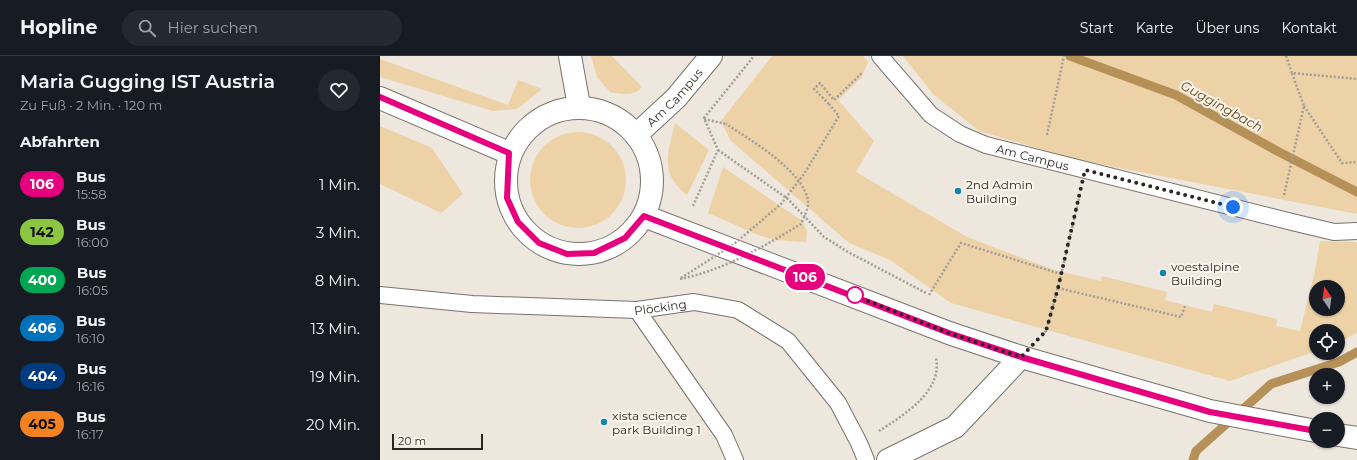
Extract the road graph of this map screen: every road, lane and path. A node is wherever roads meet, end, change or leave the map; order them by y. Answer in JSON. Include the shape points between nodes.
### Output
{"nodes":[{"id":1,"x":570,"y":56,"type":"edge"},
{"id":2,"x":711,"y":56,"type":"edge"},
{"id":3,"x":754,"y":56,"type":"edge"},
{"id":4,"x":880,"y":56,"type":"edge"},
{"id":5,"x":1064,"y":56,"type":"edge"},
{"id":6,"x":1286,"y":56,"type":"edge"},
{"id":7,"x":864,"y":71,"type":"dead end"},
{"id":8,"x":1292,"y":73,"type":"junction"},
{"id":9,"x":1357,"y":79,"type":"edge"},
{"id":10,"x":380,"y":98,"type":"edge"},
{"id":11,"x":579,"y":106,"type":"junction"},
{"id":12,"x":1304,"y":106,"type":"junction"},
{"id":13,"x":704,"y":118,"type":"junction"},
{"id":14,"x":636,"y":135,"type":"junction"},
{"id":15,"x":509,"y":153,"type":"junction"},
{"id":16,"x":1042,"y":159,"type":"junction"},
{"id":17,"x":1357,"y":162,"type":"edge"},
{"id":18,"x":1291,"y":168,"type":"dead end"},
{"id":19,"x":1085,"y":170,"type":"junction"},
{"id":20,"x":644,"y":216,"type":"junction"},
{"id":21,"x":683,"y":231,"type":"junction"},
{"id":22,"x":1357,"y":231,"type":"edge"},
{"id":23,"x":1061,"y":274,"type":"junction"},
{"id":24,"x":1058,"y":288,"type":"junction"},
{"id":25,"x":380,"y":295,"type":"edge"},
{"id":26,"x":929,"y":295,"type":"dead end"},
{"id":27,"x":1185,"y":306,"type":"dead end"},
{"id":28,"x":637,"y":310,"type":"junction"},
{"id":29,"x":1021,"y":357,"type":"junction"},
{"id":30,"x":1309,"y":430,"type":"edge"},
{"id":31,"x":1345,"y":436,"type":"edge"},
{"id":32,"x":1357,"y":438,"type":"edge"},
{"id":33,"x":735,"y":460,"type":"edge"},
{"id":34,"x":866,"y":460,"type":"edge"},
{"id":35,"x":888,"y":460,"type":"edge"}],
"edges":[{"from":1,"to":11,"type":"main road"},
{"from":2,"to":14,"type":"main road","name":"Am Campus","via":[[676,98]]},
{"from":3,"to":13,"type":"path"},
{"from":4,"to":16,"type":"lane","name":"Am Campus","via":[[931,115],[960,134],[986,145]]},
{"from":5,"to":16,"type":"path"},
{"from":6,"to":8,"type":"path"},
{"from":7,"to":13,"type":"path","bridge":true,"via":[[834,100],[820,83],[814,89],[839,116],[804,174],[800,180],[795,186],[785,198],[781,204],[734,244],[680,279],[700,275],[742,257],[801,224],[808,202],[806,190],[801,184],[796,178],[786,167],[769,152],[726,124]]},
{"from":8,"to":9,"type":"path"},
{"from":8,"to":12,"type":"path"},
{"from":10,"to":15,"type":"main road"},
{"from":11,"to":14,"type":"main road","via":[[617,116]]},
{"from":11,"to":15,"type":"main road","via":[[560,110],[528,127]]},
{"from":12,"to":17,"type":"path","via":[[1342,163]]},
{"from":12,"to":18,"type":"path"},
{"from":13,"to":21,"type":"path","via":[[718,150]]},
{"from":14,"to":20,"type":"main road","via":[[651,165],[652,190]]},
{"from":15,"to":20,"type":"main road","via":[[507,198],[518,222],[539,243],[567,254],[594,253],[625,238]]},
{"from":16,"to":19,"type":"lane","name":"Am Campus"},
{"from":19,"to":22,"type":"lane","name":"Am Campus","via":[[1306,226],[1334,232]]},
{"from":19,"to":23,"type":"path"},
{"from":20,"to":21,"type":"main road"},
{"from":21,"to":29,"type":"main road","via":[[956,335]]},
{"from":23,"to":24,"type":"path"},
{"from":23,"to":26,"type":"path","via":[[961,243]]},
{"from":24,"to":27,"type":"path","via":[[1182,317]]},
{"from":24,"to":29,"type":"path","via":[[1046,331]]},
{"from":25,"to":28,"type":"lane","name":"Plöcking","via":[[472,304]]},
{"from":28,"to":33,"type":"lane","via":[[724,435]]},
{"from":28,"to":34,"type":"lane","name":"Plöcking","via":[[694,302],[738,310],[788,341],[838,403]]},
{"from":29,"to":30,"type":"main road","via":[[1210,412]]},
{"from":29,"to":35,"type":"main road","via":[[955,427]]},
{"from":31,"to":32,"type":"main road"}]}
